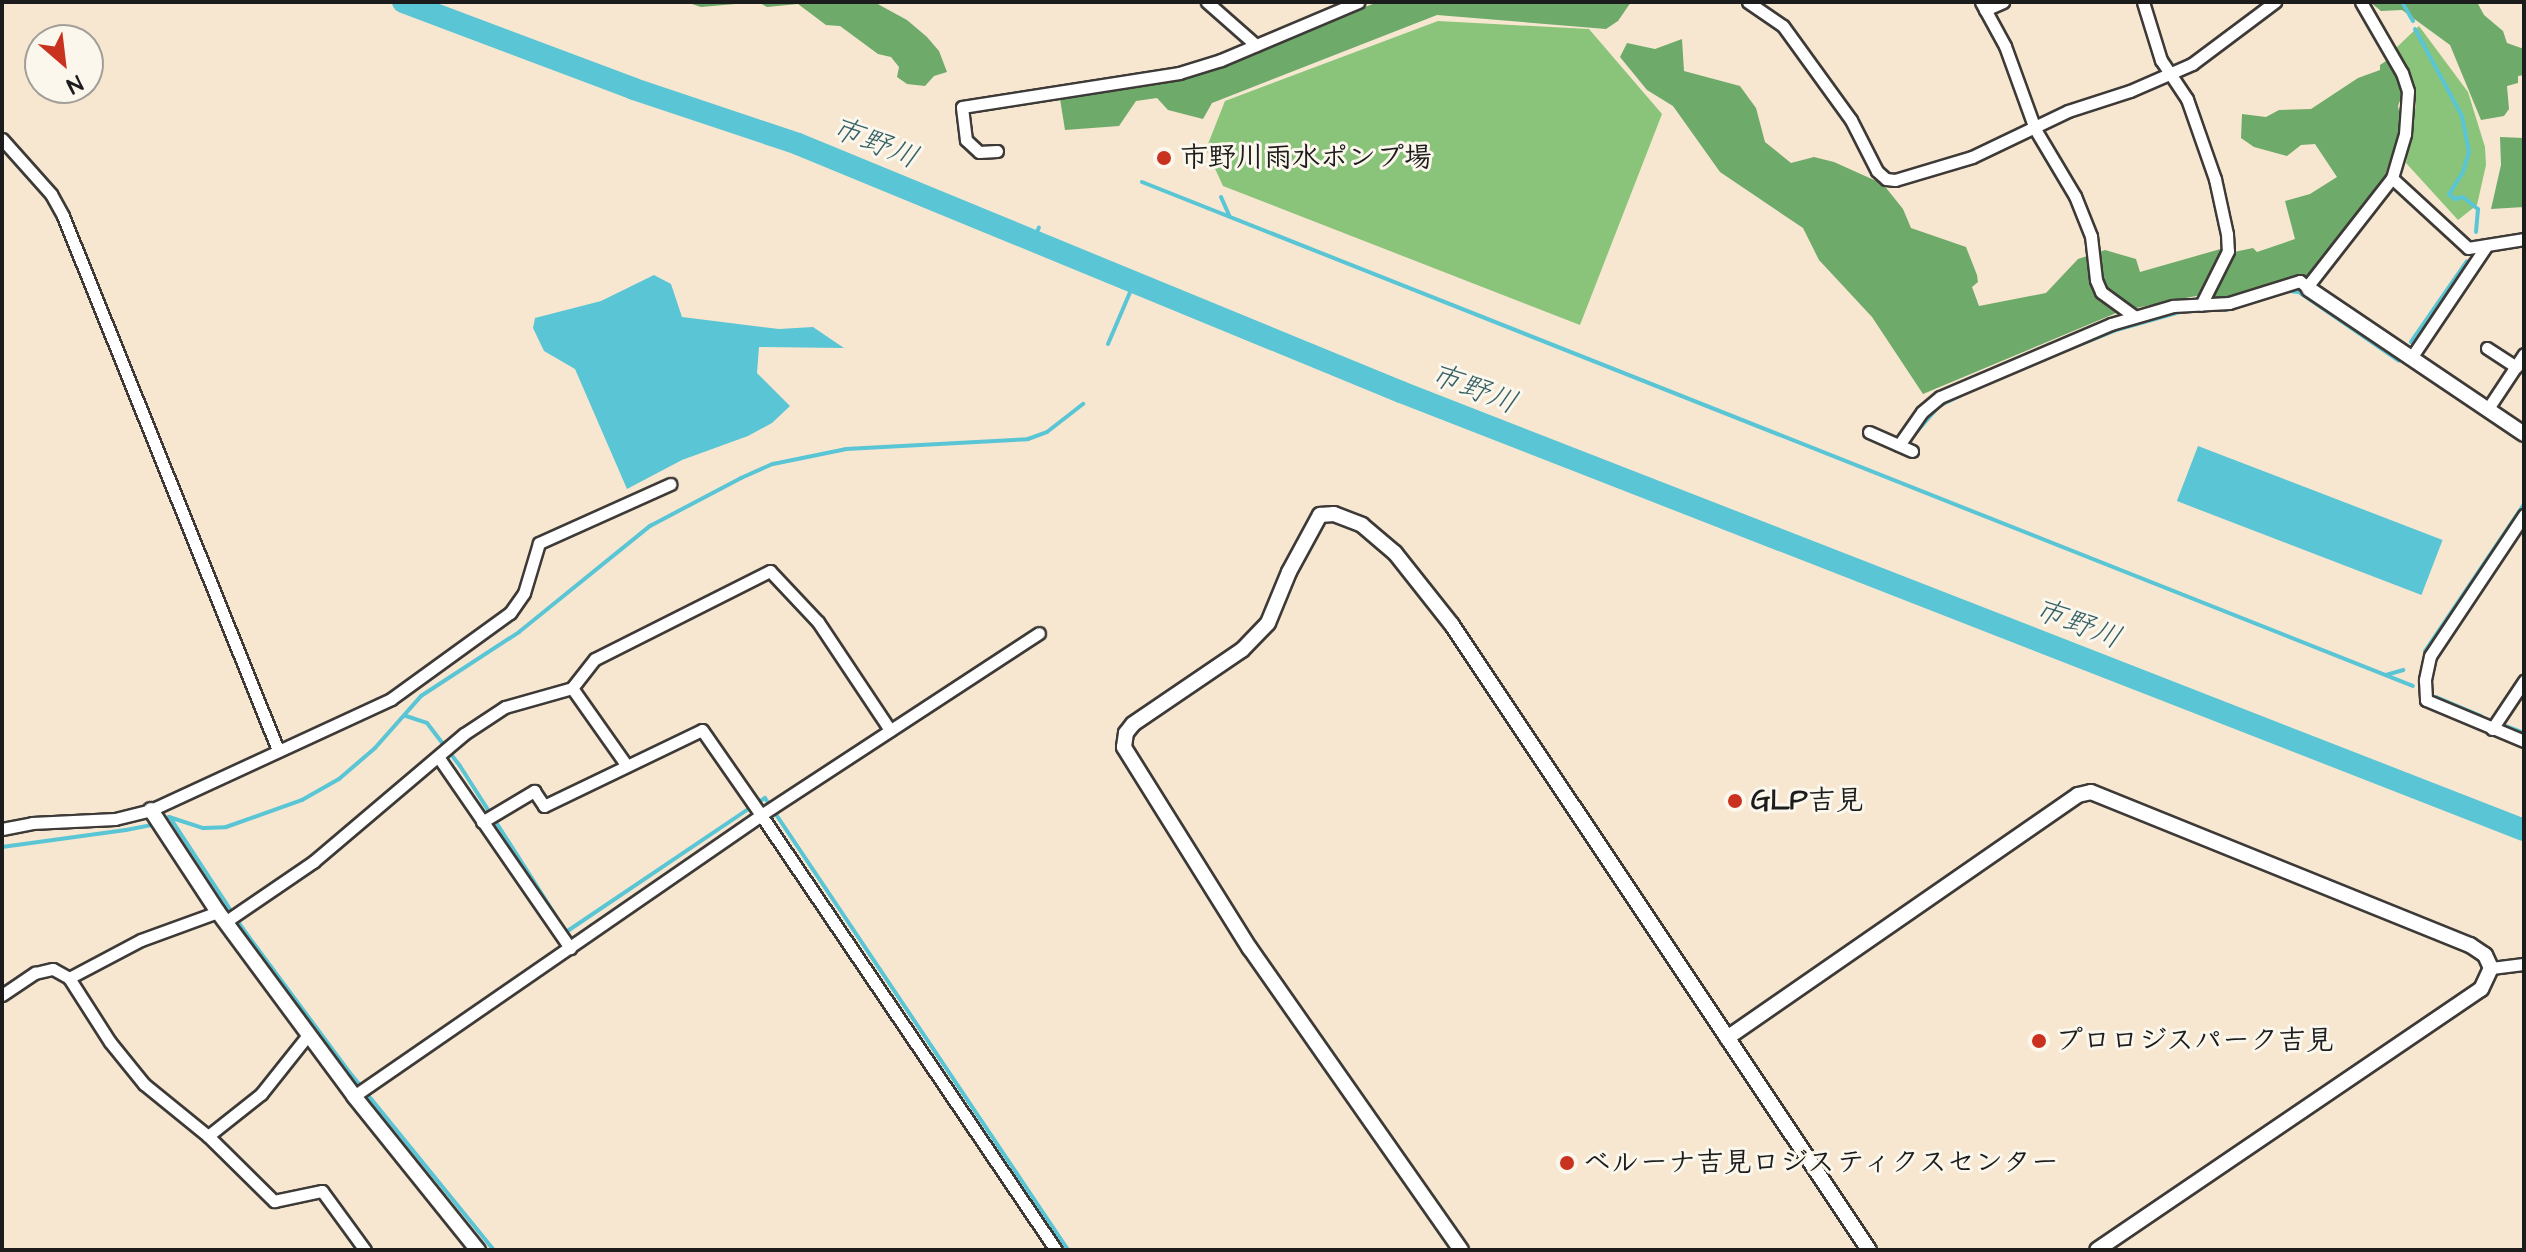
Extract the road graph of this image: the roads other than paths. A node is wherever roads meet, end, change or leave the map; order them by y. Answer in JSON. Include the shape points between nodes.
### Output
{"nodes":[{"id":1,"x":1207,"y":2,"type":"edge"},
{"id":2,"x":1358,"y":2,"type":"edge"},
{"id":3,"x":1748,"y":2,"type":"edge"},
{"id":4,"x":2003,"y":2,"type":"edge"},
{"id":5,"x":2143,"y":2,"type":"edge"},
{"id":6,"x":2275,"y":2,"type":"edge"},
{"id":7,"x":2361,"y":2,"type":"edge"},
{"id":8,"x":1983,"y":6,"type":"edge"},
{"id":9,"x":1256,"y":45,"type":"junction"},
{"id":10,"x":2170,"y":73,"type":"junction"},
{"id":11,"x":2035,"y":129,"type":"junction"},
{"id":12,"x":2,"y":139,"type":"edge"},
{"id":13,"x":997,"y":151,"type":"dead end"},
{"id":14,"x":2392,"y":178,"type":"junction"},
{"id":15,"x":2524,"y":239,"type":"edge"},
{"id":16,"x":2487,"y":245,"type":"junction"},
{"id":17,"x":2309,"y":289,"type":"junction"},
{"id":18,"x":2201,"y":305,"type":"junction"},
{"id":19,"x":2134,"y":316,"type":"junction"},
{"id":20,"x":2487,"y":348,"type":"dead end"},
{"id":21,"x":2524,"y":354,"type":"edge"},
{"id":22,"x":2411,"y":358,"type":"junction"},
{"id":23,"x":2516,"y":367,"type":"junction"},
{"id":24,"x":2487,"y":410,"type":"junction"},
{"id":25,"x":1869,"y":432,"type":"dead end"},
{"id":26,"x":2524,"y":434,"type":"edge"},
{"id":27,"x":1899,"y":445,"type":"junction"},
{"id":28,"x":1912,"y":451,"type":"dead end"},
{"id":29,"x":670,"y":484,"type":"dead end"},
{"id":30,"x":2524,"y":515,"type":"edge"},
{"id":31,"x":1039,"y":633,"type":"dead end"},
{"id":32,"x":2524,"y":681,"type":"edge"},
{"id":33,"x":572,"y":688,"type":"junction"},
{"id":34,"x":2492,"y":729,"type":"junction"},
{"id":35,"x":890,"y":730,"type":"junction"},
{"id":36,"x":2524,"y":741,"type":"edge"},
{"id":37,"x":278,"y":750,"type":"junction"},
{"id":38,"x":439,"y":758,"type":"junction"},
{"id":39,"x":627,"y":766,"type":"junction"},
{"id":40,"x":151,"y":810,"type":"junction"},
{"id":41,"x":760,"y":813,"type":"junction"},
{"id":42,"x":488,"y":819,"type":"junction"},
{"id":43,"x":2,"y":829,"type":"edge"},
{"id":44,"x":222,"y":917,"type":"junction"},
{"id":45,"x":570,"y":948,"type":"junction"},
{"id":46,"x":2524,"y":964,"type":"edge"},
{"id":47,"x":2491,"y":968,"type":"junction"},
{"id":48,"x":69,"y":978,"type":"junction"},
{"id":49,"x":2,"y":995,"type":"edge"},
{"id":50,"x":308,"y":1035,"type":"junction"},
{"id":51,"x":1727,"y":1038,"type":"junction"},
{"id":52,"x":354,"y":1096,"type":"junction"},
{"id":53,"x":208,"y":1136,"type":"junction"},
{"id":54,"x":365,"y":1250,"type":"edge"},
{"id":55,"x":478,"y":1250,"type":"edge"},
{"id":56,"x":1056,"y":1250,"type":"edge"},
{"id":57,"x":1461,"y":1250,"type":"edge"},
{"id":58,"x":1869,"y":1250,"type":"edge"},
{"id":59,"x":2097,"y":1250,"type":"edge"}],
"edges":[{"from":1,"to":9,"type":"street"},
{"from":2,"to":9,"type":"street"},
{"from":3,"to":11,"type":"street","via":[[1783,26],[1886,179],[1972,157]]},
{"from":4,"to":8,"type":"street"},
{"from":5,"to":10,"type":"street"},
{"from":6,"to":10,"type":"street","via":[[2192,64]]},
{"from":7,"to":14,"type":"street","via":[[2408,91],[2405,134]]},
{"from":8,"to":11,"type":"street","via":[[2005,46]]},
{"from":9,"to":13,"type":"street","via":[[1179,73],[962,107],[966,140],[979,152]]},
{"from":10,"to":11,"type":"street"},
{"from":10,"to":18,"type":"street","via":[[2187,99],[2215,179],[2227,234],[2228,251]]},
{"from":11,"to":19,"type":"street","via":[[2075,196],[2091,236],[2101,292]]},
{"from":12,"to":37,"type":"street","via":[[51,194],[63,216]]},
{"from":14,"to":16,"type":"street","via":[[2461,244]]},
{"from":14,"to":17,"type":"street"},
{"from":15,"to":16,"type":"street"},
{"from":16,"to":22,"type":"street"},
{"from":17,"to":18,"type":"street","via":[[2300,281],[2229,303]]},
{"from":17,"to":22,"type":"street"},
{"from":18,"to":19,"type":"street"},
{"from":19,"to":27,"type":"street","via":[[1940,397]]},
{"from":20,"to":23,"type":"street"},
{"from":21,"to":23,"type":"street"},
{"from":22,"to":24,"type":"street"},
{"from":23,"to":24,"type":"street"},
{"from":24,"to":26,"type":"street"},
{"from":25,"to":27,"type":"street"},
{"from":27,"to":28,"type":"street"},
{"from":29,"to":37,"type":"street","via":[[539,543],[524,593],[510,613],[391,699]]},
{"from":30,"to":34,"type":"street","via":[[2430,656],[2425,680],[2426,700]]},
{"from":31,"to":35,"type":"street"},
{"from":32,"to":34,"type":"street"},
{"from":33,"to":35,"type":"street","via":[[595,659],[770,571],[818,622]]},
{"from":33,"to":38,"type":"street","via":[[505,707]]},
{"from":33,"to":39,"type":"street"},
{"from":34,"to":36,"type":"street"},
{"from":35,"to":41,"type":"street"},
{"from":37,"to":40,"type":"street"},
{"from":38,"to":42,"type":"street"},
{"from":38,"to":44,"type":"street","via":[[313,862]]},
{"from":39,"to":41,"type":"street","via":[[702,730]]},
{"from":39,"to":42,"type":"street","via":[[544,806],[534,791]]},
{"from":40,"to":43,"type":"street","via":[[115,819]]},
{"from":40,"to":44,"type":"street"},
{"from":41,"to":45,"type":"street"},
{"from":41,"to":56,"type":"street"},
{"from":42,"to":45,"type":"street"},
{"from":44,"to":48,"type":"street","via":[[141,940]]},
{"from":44,"to":50,"type":"street"},
{"from":45,"to":52,"type":"street"},
{"from":46,"to":47,"type":"street"},
{"from":47,"to":51,"type":"street","via":[[2485,955],[2470,945],[2091,792],[2078,795]]},
{"from":47,"to":59,"type":"street","via":[[2481,989]]},
{"from":48,"to":49,"type":"street","via":[[53,969],[35,973]]},
{"from":48,"to":53,"type":"street","via":[[144,1084]]},
{"from":50,"to":52,"type":"street"},
{"from":50,"to":53,"type":"street","via":[[261,1094]]},
{"from":51,"to":57,"type":"street","via":[[1452,625],[1395,553],[1362,525],[1334,514],[1320,515],[1268,623],[1242,650],[1133,724],[1124,747],[1250,949]]},
{"from":51,"to":58,"type":"street"},
{"from":52,"to":55,"type":"street"},
{"from":53,"to":54,"type":"street","via":[[274,1201],[322,1191]]}]}
